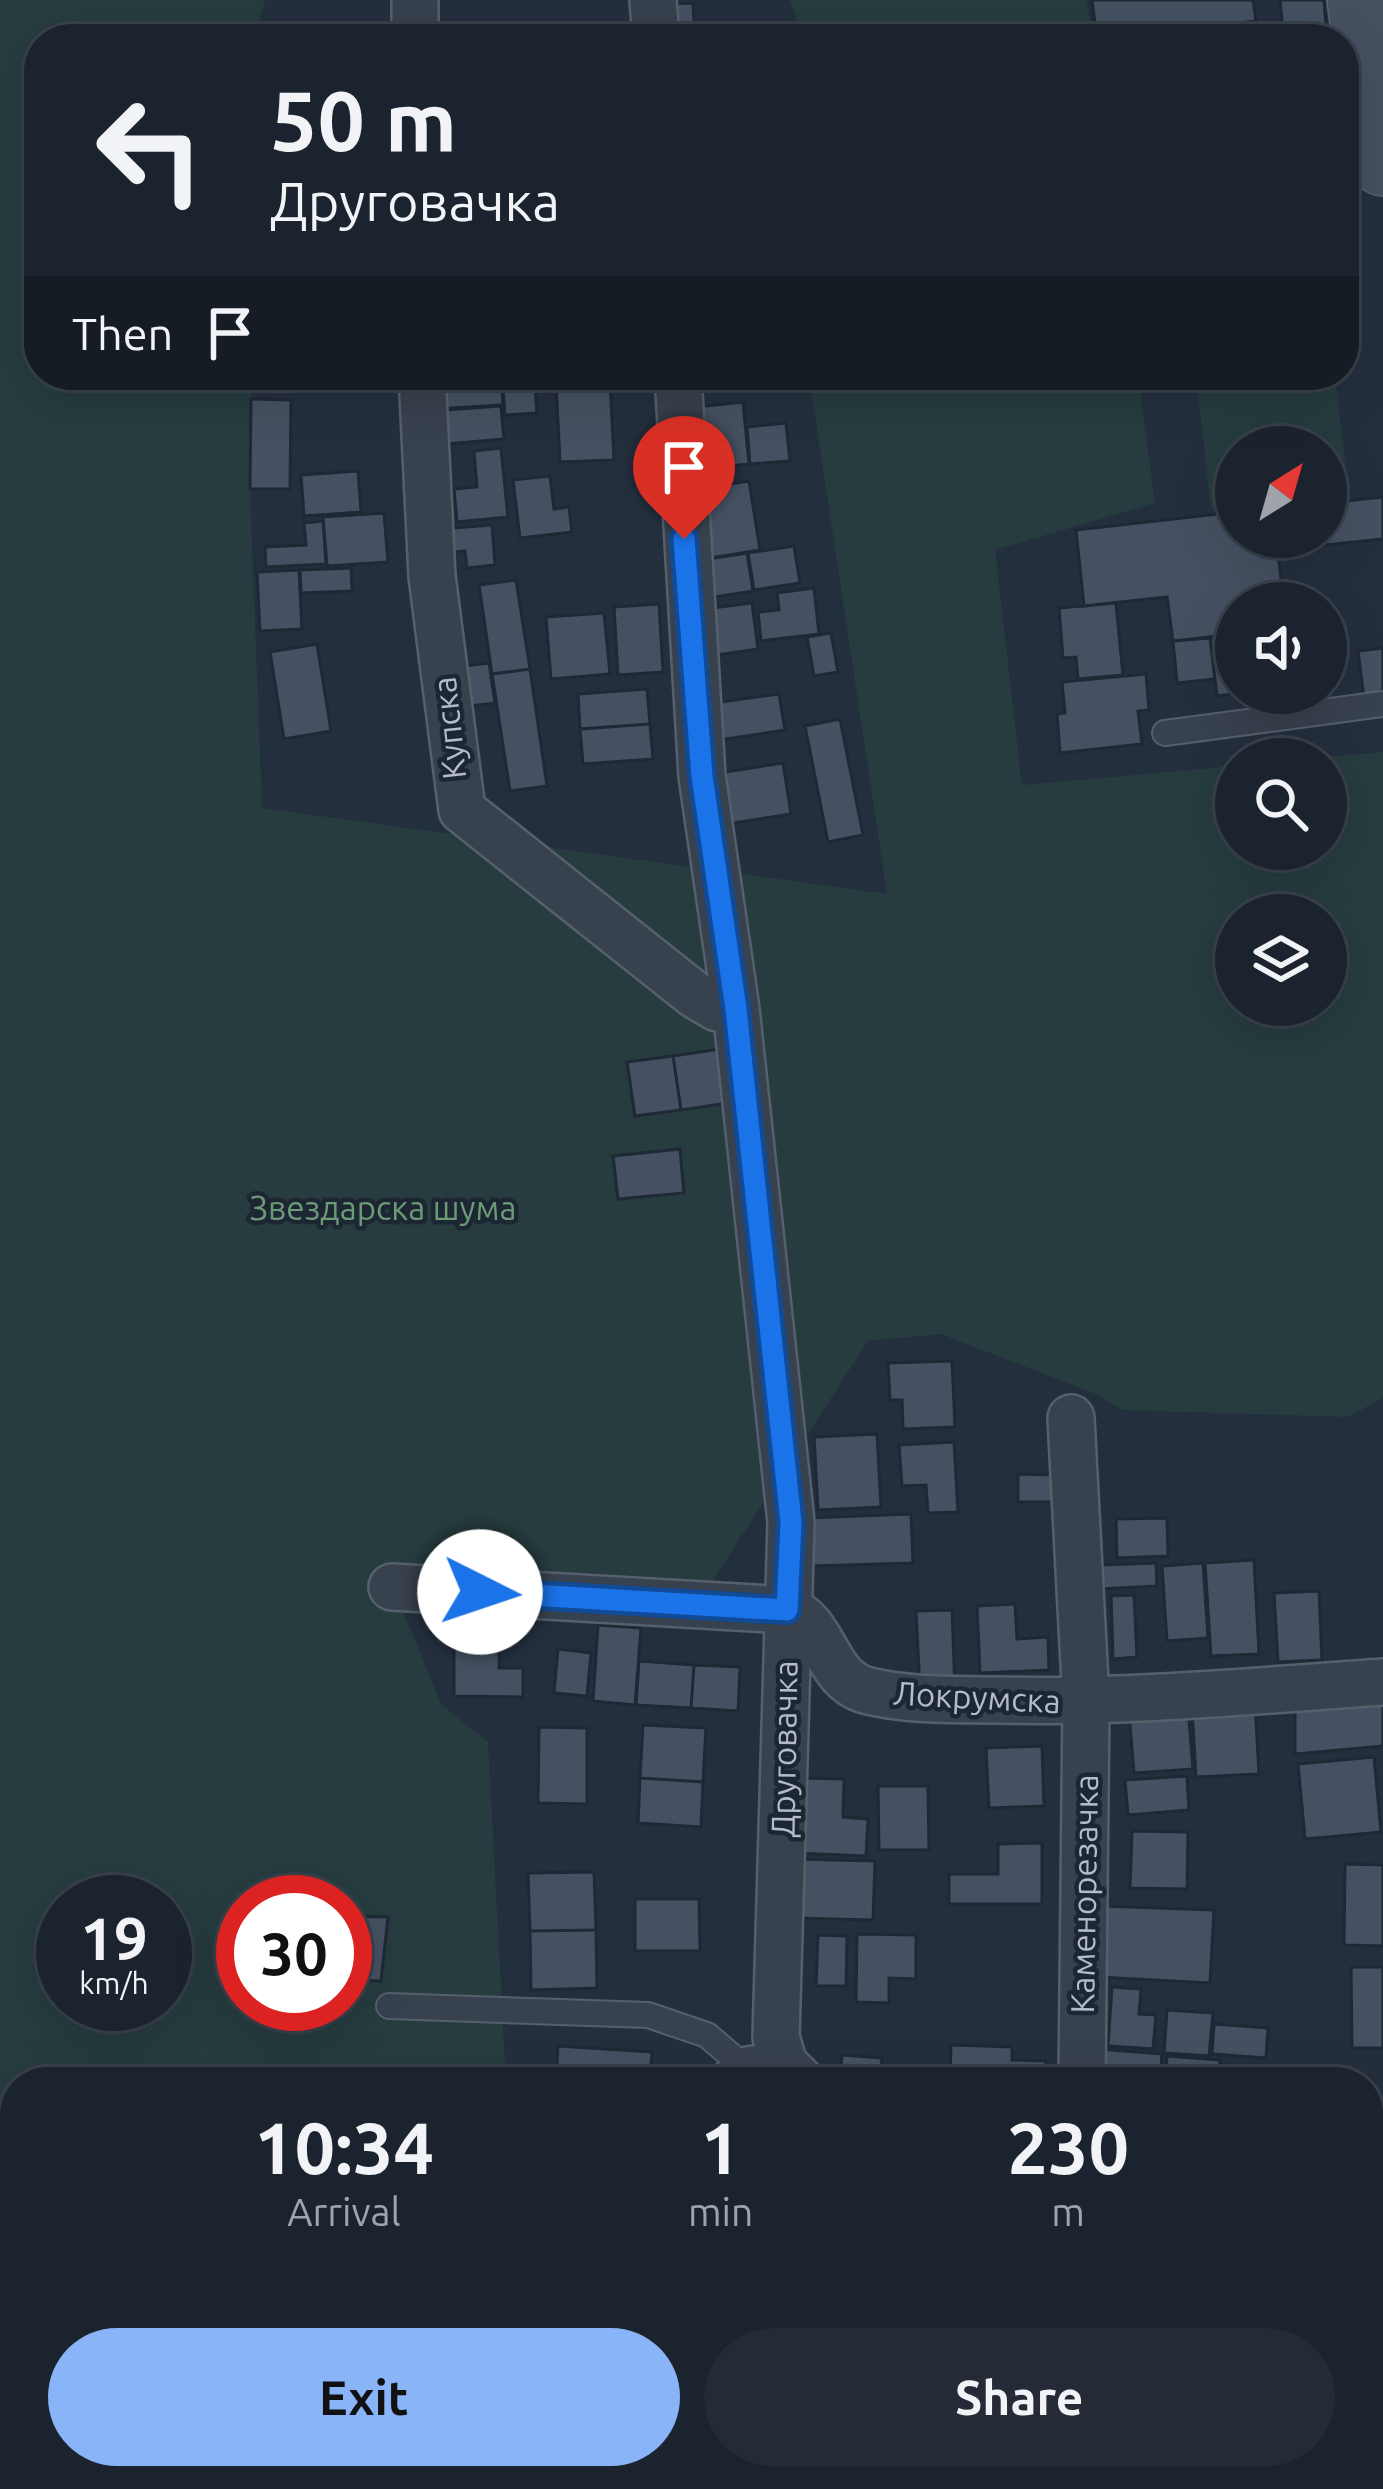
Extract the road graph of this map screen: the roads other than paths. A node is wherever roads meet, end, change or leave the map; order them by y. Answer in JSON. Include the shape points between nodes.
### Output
{"nodes":[{"id":1,"x":1369,"y":14,"type":"edge"},
{"id":2,"x":1383,"y":162,"type":"edge"},
{"id":3,"x":423,"y":390,"type":"edge"},
{"id":4,"x":679,"y":390,"type":"edge"},
{"id":5,"x":1383,"y":704,"type":"edge"},
{"id":6,"x":1165,"y":733,"type":"dead end"},
{"id":7,"x":736,"y":1009,"type":"junction"},
{"id":8,"x":1071,"y":1418,"type":"dead end"},
{"id":9,"x":392,"y":1587,"type":"dead end"},
{"id":10,"x":787,"y":1610,"type":"junction"},
{"id":11,"x":1383,"y":1682,"type":"edge"},
{"id":12,"x":1086,"y":1702,"type":"junction"},
{"id":13,"x":388,"y":2006,"type":"dead end"},
{"id":14,"x":755,"y":2067,"type":"edge"},
{"id":15,"x":768,"y":2067,"type":"edge"},
{"id":16,"x":1082,"y":2067,"type":"edge"}],
"edges":[{"from":1,"to":2,"type":"main road"},
{"from":3,"to":7,"type":"street","name":"Купска","via":[[432,576],[462,810],[695,995]]},
{"from":4,"to":7,"type":"street","name":"Друговачка","via":[[702,776]]},
{"from":5,"to":6,"type":"lane"},
{"from":7,"to":10,"type":"street","name":"Друговачка","via":[[791,1522]]},
{"from":8,"to":12,"type":"street","name":"Каменорезачка"},
{"from":9,"to":10,"type":"street"},
{"from":10,"to":12,"type":"street","name":"Локрумска","via":[[801,1615],[858,1688],[911,1698]]},
{"from":10,"to":15,"type":"street","name":"Друговачка","via":[[776,2038]]},
{"from":11,"to":12,"type":"street","name":"Локрумска"},
{"from":12,"to":16,"type":"street","name":"Каменорезачка"},
{"from":13,"to":14,"type":"lane","via":[[649,2014],[707,2035]]}]}
